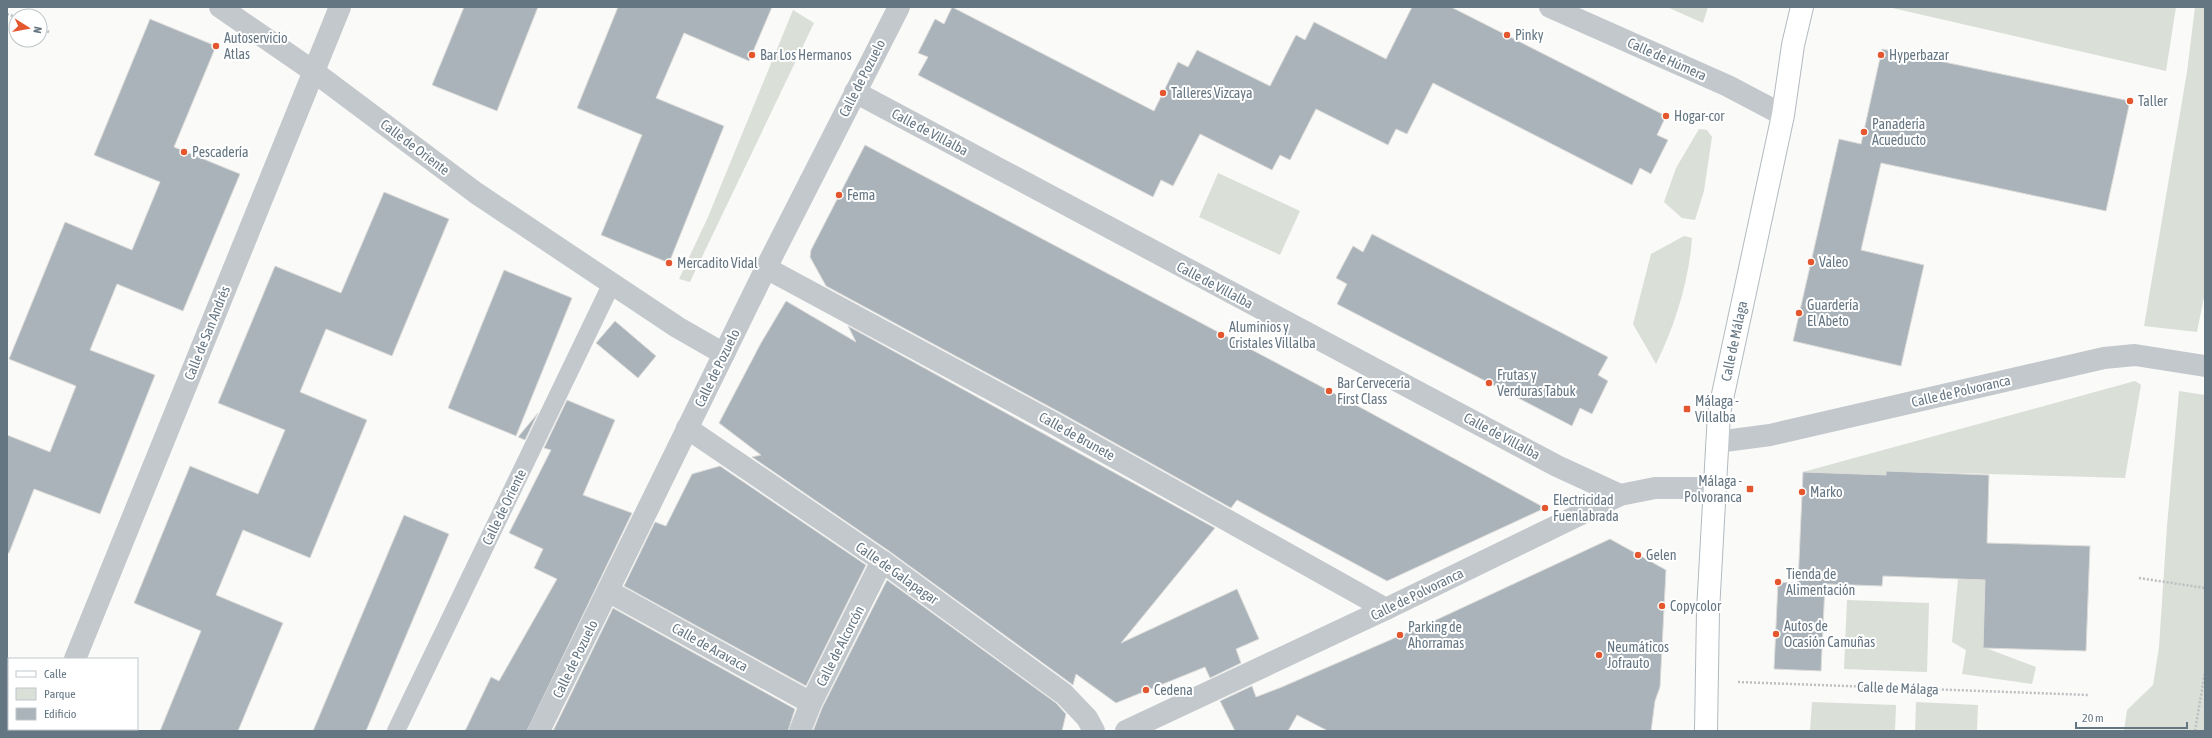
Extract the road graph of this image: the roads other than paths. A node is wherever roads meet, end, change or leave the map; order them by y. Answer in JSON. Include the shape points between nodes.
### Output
{"nodes":[{"id":1,"x":220,"y":7,"type":"edge"},
{"id":2,"x":340,"y":7,"type":"edge"},
{"id":3,"x":899,"y":7,"type":"edge"},
{"id":4,"x":1550,"y":7,"type":"edge"},
{"id":5,"x":1802,"y":7,"type":"edge"},
{"id":6,"x":313,"y":71,"type":"junction"},
{"id":7,"x":855,"y":92,"type":"junction"},
{"id":8,"x":1783,"y":115,"type":"junction"},
{"id":9,"x":766,"y":268,"type":"junction"},
{"id":10,"x":612,"y":283,"type":"junction"},
{"id":11,"x":724,"y":354,"type":"junction"},
{"id":12,"x":2205,"y":366,"type":"edge"},
{"id":13,"x":687,"y":428,"type":"junction"},
{"id":14,"x":1717,"y":442,"type":"junction"},
{"id":15,"x":1715,"y":488,"type":"junction"},
{"id":16,"x":1620,"y":496,"type":"junction"},
{"id":17,"x":882,"y":561,"type":"junction"},
{"id":18,"x":608,"y":591,"type":"junction"},
{"id":19,"x":1386,"y":609,"type":"junction"},
{"id":20,"x":75,"y":658,"type":"edge"},
{"id":21,"x":811,"y":703,"type":"junction"},
{"id":22,"x":396,"y":731,"type":"edge"},
{"id":23,"x":539,"y":731,"type":"edge"},
{"id":24,"x":800,"y":731,"type":"edge"},
{"id":25,"x":1094,"y":731,"type":"edge"},
{"id":26,"x":1126,"y":731,"type":"edge"},
{"id":27,"x":1706,"y":731,"type":"edge"}],
"edges":[{"from":1,"to":6,"type":"street","name":"Calle de Oriente"},
{"from":2,"to":6,"type":"street","name":"Calle de San Andrés"},
{"from":3,"to":7,"type":"street","name":"Calle de Pozuelo"},
{"from":4,"to":8,"type":"street","name":"Calle de Húmera","via":[[1728,86]]},
{"from":5,"to":8,"type":"main road","name":"Calle de Málaga","via":[[1793,45]]},
{"from":6,"to":10,"type":"street","name":"Calle de Oriente","via":[[476,193]]},
{"from":6,"to":20,"type":"street","name":"Calle de San Andrés"},
{"from":7,"to":9,"type":"street","name":"Calle de Pozuelo"},
{"from":7,"to":16,"type":"street","name":"Calle de Villalba","via":[[1557,466]]},
{"from":8,"to":14,"type":"main road","name":"Calle de Málaga","via":[[1719,413]]},
{"from":9,"to":11,"type":"street","name":"Calle de Pozuelo"},
{"from":9,"to":19,"type":"street","name":"Calle de Brunete","via":[[1055,424]]},
{"from":10,"to":11,"type":"street","name":"Calle de Oriente","via":[[677,327]]},
{"from":10,"to":22,"type":"lane","name":"Calle de Oriente"},
{"from":11,"to":13,"type":"street","name":"Calle de Pozuelo"},
{"from":12,"to":14,"type":"street","name":"Calle de Polvoranca","via":[[2135,355],[2104,358],[1770,435]]},
{"from":13,"to":17,"type":"street","name":"Calle de Galapagar"},
{"from":13,"to":18,"type":"street","name":"Calle de Pozuelo"},
{"from":14,"to":15,"type":"main road","name":"Calle de Málaga"},
{"from":15,"to":16,"type":"street","name":"Calle de Polvoranca","via":[[1655,488]]},
{"from":15,"to":27,"type":"main road","name":"Calle de Málaga","via":[[1708,612]]},
{"from":16,"to":19,"type":"street","name":"Calle de Polvoranca"},
{"from":17,"to":21,"type":"street","name":"Calle de Alcorcón"},
{"from":17,"to":25,"type":"street","name":"Calle de Galapagar","via":[[1064,694],[1087,718]]},
{"from":18,"to":21,"type":"street","name":"Calle de Aravaca"},
{"from":18,"to":23,"type":"street","name":"Calle de Pozuelo"},
{"from":19,"to":26,"type":"street","name":"Calle de Polvoranca"},
{"from":21,"to":24,"type":"street","name":"Calle de Alcorcón"}]}
